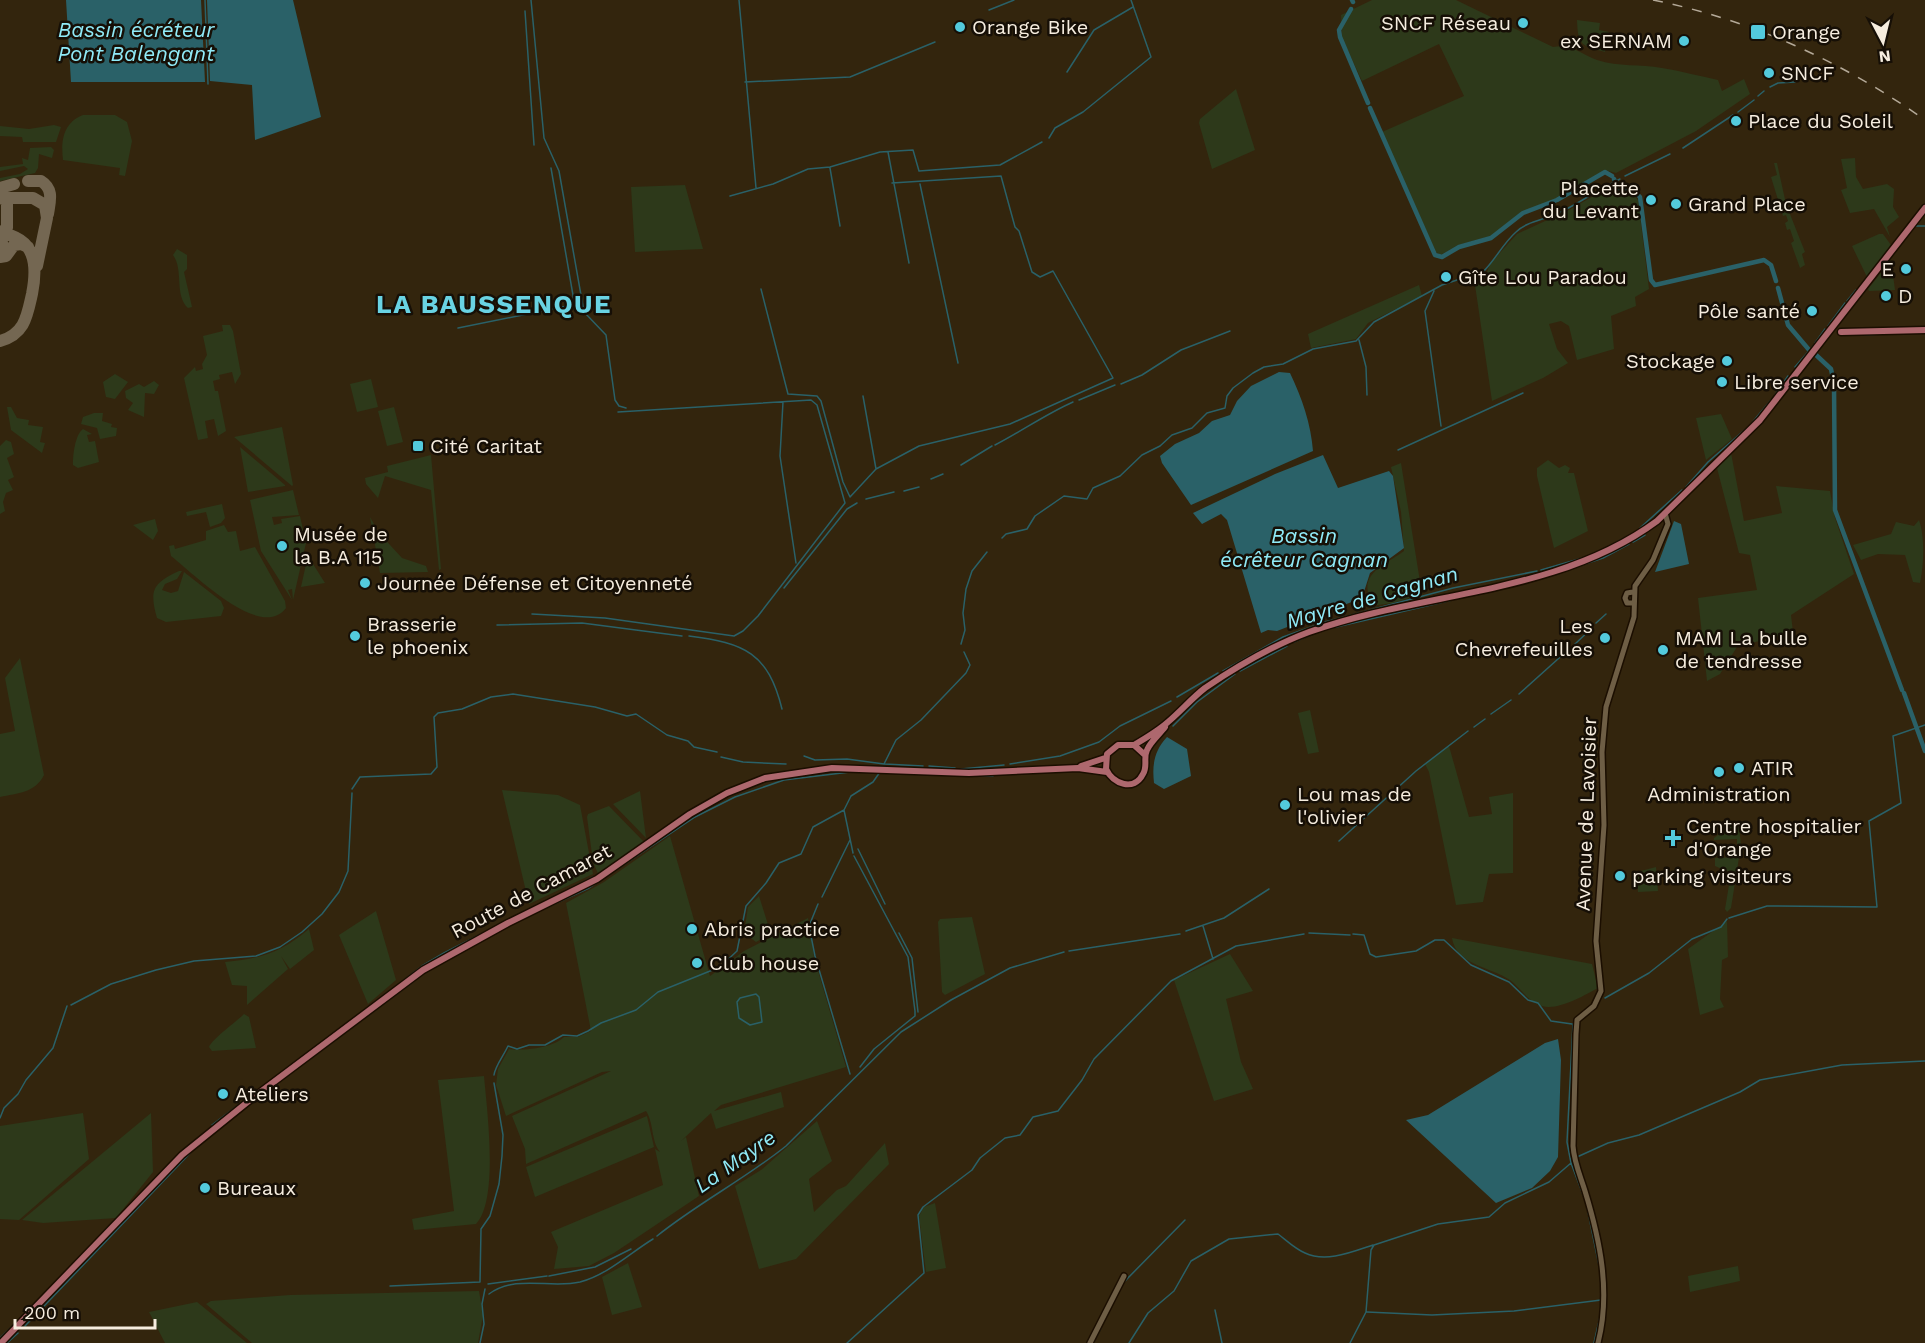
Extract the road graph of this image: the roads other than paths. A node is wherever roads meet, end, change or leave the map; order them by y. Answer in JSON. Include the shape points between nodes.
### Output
{"nodes":[{"id":1,"x":1925,"y":208,"type":"edge"},
{"id":2,"x":1836,"y":329,"type":"junction"},
{"id":3,"x":1925,"y":330,"type":"edge"},
{"id":4,"x":1665,"y":513,"type":"junction"},
{"id":5,"x":1633,"y":592,"type":"junction"},
{"id":6,"x":1633,"y":603,"type":"junction"},
{"id":7,"x":1168,"y":722,"type":"junction"},
{"id":8,"x":1134,"y":745,"type":"junction"},
{"id":9,"x":1145,"y":756,"type":"junction"},
{"id":10,"x":1106,"y":758,"type":"junction"},
{"id":11,"x":1078,"y":768,"type":"junction"},
{"id":12,"x":1107,"y":772,"type":"junction"},
{"id":13,"x":1124,"y":1276,"type":"dead end"},
{"id":14,"x":1,"y":1343,"type":"edge"},
{"id":15,"x":1090,"y":1343,"type":"edge"},
{"id":16,"x":1598,"y":1343,"type":"edge"}],
"edges":[{"from":1,"to":2,"type":"main road","name":"Route de Camaret"},
{"from":2,"to":3,"type":"main road"},
{"from":2,"to":4,"type":"main road","name":"Route de Camaret","via":[[1760,420]]},
{"from":4,"to":5,"type":"street","via":[[1668,524],[1650,568]]},
{"from":4,"to":7,"type":"main road","name":"Route de Camaret","via":[[1631,539],[1587,561],[1540,576],[1345,621],[1288,641],[1204,689]]},
{"from":5,"to":6,"type":"street","name":"Avenue de Lavoisier","via":[[1637,599]]},
{"from":5,"to":6,"type":"street","name":"Avenue de Lavoisier","via":[[1625,598]]},
{"from":6,"to":16,"type":"street","name":"Avenue de Lavoisier","via":[[1634,617],[1608,698],[1603,732],[1604,825],[1596,941],[1600,996],[1577,1022],[1574,1163],[1585,1189],[1603,1268],[1605,1306]]},
{"from":7,"to":8,"type":"main road","name":"Route de Camaret"},
{"from":7,"to":9,"type":"main road","name":"Route de Camaret"},
{"from":8,"to":9,"type":"main road"},
{"from":8,"to":10,"type":"main road","name":"Route de Camaret","via":[[1114,746]]},
{"from":9,"to":12,"type":"main road","name":"Route de Camaret","via":[[1144,773],[1134,783],[1116,782]]},
{"from":10,"to":11,"type":"main road","name":"Route de Camaret"},
{"from":10,"to":12,"type":"main road"},
{"from":11,"to":12,"type":"main road","name":"Route de Camaret"},
{"from":11,"to":14,"type":"main road","name":"Route de Camaret","via":[[969,773],[874,768],[796,771],[741,787],[690,814],[597,879],[438,960],[208,1132]]},
{"from":13,"to":15,"type":"street"}]}
